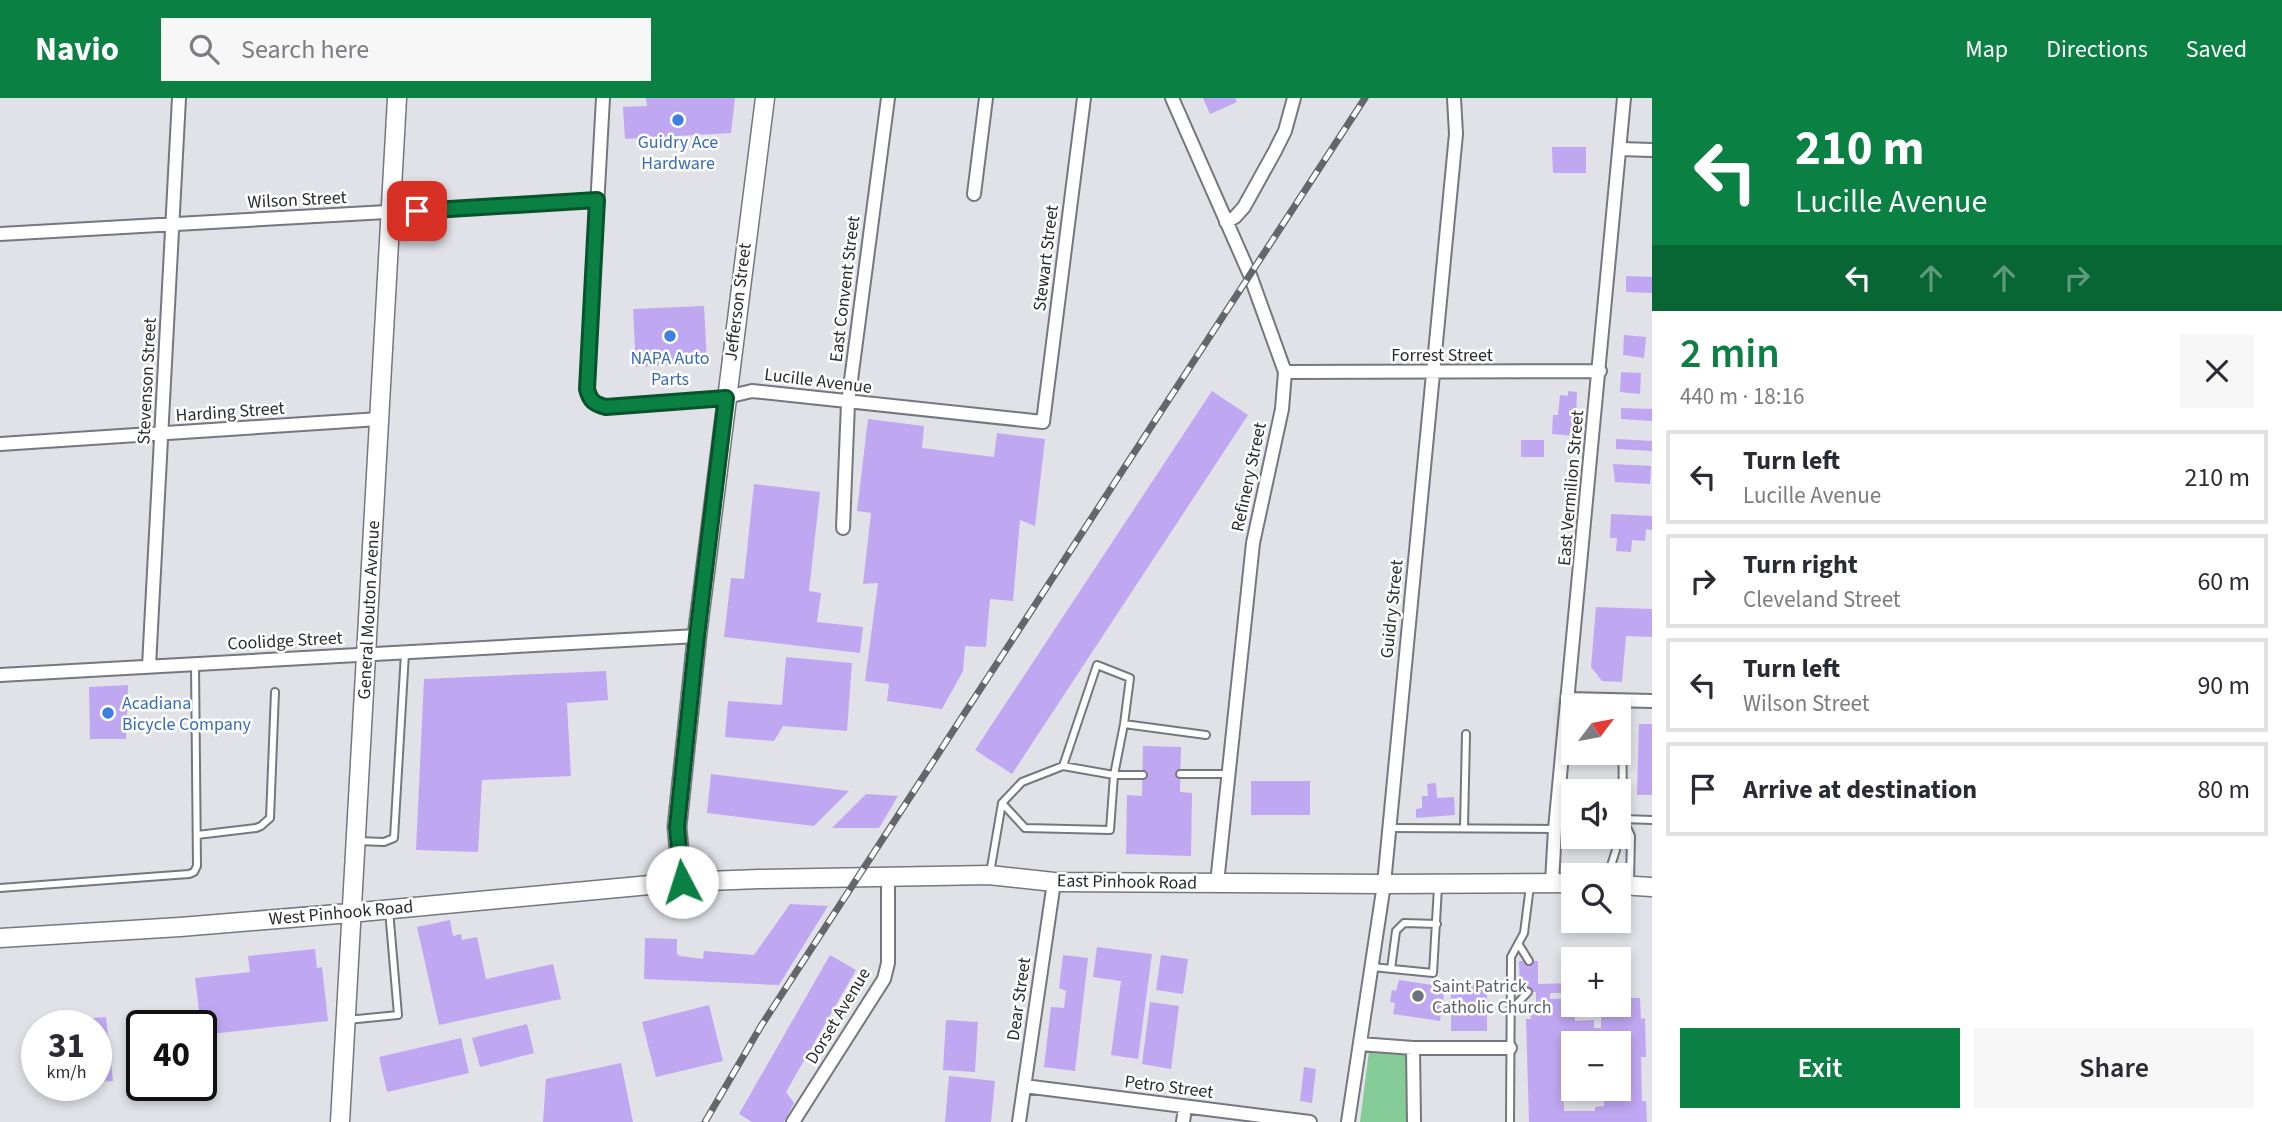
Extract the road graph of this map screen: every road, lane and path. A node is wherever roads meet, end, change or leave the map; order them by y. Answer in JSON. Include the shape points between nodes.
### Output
{"nodes":[{"id":1,"x":180,"y":98,"type":"edge"},
{"id":2,"x":397,"y":98,"type":"edge"},
{"id":3,"x":603,"y":98,"type":"edge"},
{"id":4,"x":765,"y":98,"type":"edge"},
{"id":5,"x":888,"y":98,"type":"edge"},
{"id":6,"x":986,"y":98,"type":"edge"},
{"id":7,"x":1084,"y":98,"type":"edge"},
{"id":8,"x":1171,"y":98,"type":"edge"},
{"id":9,"x":1294,"y":98,"type":"edge"},
{"id":10,"x":1454,"y":98,"type":"edge"},
{"id":11,"x":1624,"y":98,"type":"edge"},
{"id":12,"x":1619,"y":149,"type":"junction"},
{"id":13,"x":1652,"y":150,"type":"edge"},
{"id":14,"x":974,"y":194,"type":"dead end"},
{"id":15,"x":597,"y":200,"type":"junction"},
{"id":16,"x":391,"y":212,"type":"junction"},
{"id":17,"x":1226,"y":222,"type":"junction"},
{"id":18,"x":172,"y":224,"type":"junction"},
{"id":19,"x":0,"y":234,"type":"edge"},
{"id":20,"x":1600,"y":371,"type":"junction"},
{"id":21,"x":1285,"y":372,"type":"junction"},
{"id":22,"x":1434,"y":373,"type":"junction"},
{"id":23,"x":726,"y":398,"type":"junction"},
{"id":24,"x":848,"y":403,"type":"junction"},
{"id":25,"x":379,"y":419,"type":"junction"},
{"id":26,"x":1043,"y":422,"type":"joint"},
{"id":27,"x":162,"y":434,"type":"junction"},
{"id":28,"x":0,"y":444,"type":"edge"},
{"id":29,"x":842,"y":528,"type":"dead end"},
{"id":30,"x":697,"y":636,"type":"junction"},
{"id":31,"x":405,"y":653,"type":"junction"},
{"id":32,"x":367,"y":655,"type":"junction"},
{"id":33,"x":195,"y":663,"type":"junction"},
{"id":34,"x":149,"y":666,"type":"junction"},
{"id":35,"x":0,"y":675,"type":"edge"},
{"id":36,"x":275,"y":692,"type":"dead end"},
{"id":37,"x":1568,"y":695,"type":"edge"},
{"id":38,"x":1631,"y":700,"type":"edge"},
{"id":39,"x":1652,"y":701,"type":"edge"},
{"id":40,"x":1124,"y":724,"type":"junction"},
{"id":41,"x":1466,"y":734,"type":"dead end"},
{"id":42,"x":1206,"y":735,"type":"dead end"},
{"id":43,"x":1561,"y":765,"type":"edge"},
{"id":44,"x":1063,"y":766,"type":"junction"},
{"id":45,"x":1180,"y":774,"type":"dead end"},
{"id":46,"x":1229,"y":774,"type":"junction"},
{"id":47,"x":1114,"y":775,"type":"junction"},
{"id":48,"x":1143,"y":775,"type":"dead end"},
{"id":49,"x":1002,"y":803,"type":"junction"},
{"id":50,"x":1631,"y":820,"type":"edge"},
{"id":51,"x":1652,"y":820,"type":"edge"},
{"id":52,"x":1390,"y":828,"type":"junction"},
{"id":53,"x":1464,"y":828,"type":"junction"},
{"id":54,"x":1555,"y":829,"type":"junction"},
{"id":55,"x":197,"y":835,"type":"junction"},
{"id":56,"x":355,"y":840,"type":"junction"},
{"id":57,"x":989,"y":875,"type":"junction"},
{"id":58,"x":888,"y":878,"type":"junction"},
{"id":59,"x":682,"y":882,"type":"junction"},
{"id":60,"x":1054,"y":882,"type":"junction"},
{"id":61,"x":1531,"y":882,"type":"junction"},
{"id":62,"x":1552,"y":882,"type":"junction"},
{"id":63,"x":1561,"y":882,"type":"edge"},
{"id":64,"x":1217,"y":883,"type":"junction"},
{"id":65,"x":1384,"y":884,"type":"junction"},
{"id":66,"x":1438,"y":884,"type":"junction"},
{"id":67,"x":1631,"y":886,"type":"edge"},
{"id":68,"x":1652,"y":887,"type":"edge"},
{"id":69,"x":0,"y":888,"type":"edge"},
{"id":70,"x":389,"y":909,"type":"junction"},
{"id":71,"x":350,"y":913,"type":"junction"},
{"id":72,"x":1437,"y":924,"type":"junction"},
{"id":73,"x":0,"y":938,"type":"edge"},
{"id":74,"x":1519,"y":945,"type":"junction"},
{"id":75,"x":1529,"y":961,"type":"dead end"},
{"id":76,"x":1372,"y":967,"type":"junction"},
{"id":77,"x":1391,"y":969,"type":"junction"},
{"id":78,"x":1528,"y":992,"type":"dead end"},
{"id":79,"x":1510,"y":1011,"type":"junction"},
{"id":80,"x":345,"y":1020,"type":"junction"},
{"id":81,"x":1360,"y":1044,"type":"junction"},
{"id":82,"x":1413,"y":1048,"type":"junction"},
{"id":83,"x":1510,"y":1048,"type":"junction"},
{"id":84,"x":1024,"y":1086,"type":"junction"},
{"id":85,"x":1185,"y":1108,"type":"junction"},
{"id":86,"x":340,"y":1122,"type":"edge"},
{"id":87,"x":793,"y":1122,"type":"edge"},
{"id":88,"x":1019,"y":1122,"type":"edge"},
{"id":89,"x":1183,"y":1122,"type":"edge"},
{"id":90,"x":1310,"y":1122,"type":"edge"},
{"id":91,"x":1348,"y":1122,"type":"edge"},
{"id":92,"x":1414,"y":1122,"type":"edge"},
{"id":93,"x":1510,"y":1122,"type":"edge"}],
"edges":[{"from":1,"to":18,"type":"street","name":"Stevenson Street"},
{"from":2,"to":16,"type":"street","name":"General Mouton Avenue"},
{"from":3,"to":15,"type":"street"},
{"from":4,"to":23,"type":"street","name":"Jefferson Street"},
{"from":5,"to":24,"type":"street","name":"East Convent Street"},
{"from":6,"to":14,"type":"street"},
{"from":7,"to":26,"type":"street","name":"Stewart Street"},
{"from":8,"to":17,"type":"street","name":"Refinery Street"},
{"from":9,"to":17,"type":"street","via":[[1275,151],[1244,207]]},
{"from":10,"to":22,"type":"street","name":"Guidry Street","via":[[1456,134]]},
{"from":11,"to":12,"type":"street","name":"East Vermilion Street"},
{"from":12,"to":13,"type":"street"},
{"from":12,"to":20,"type":"street","name":"East Vermilion Street"},
{"from":15,"to":16,"type":"street","name":"Wilson Street"},
{"from":15,"to":23,"type":"street","name":"Lucille Avenue","via":[[587,389],[591,400],[606,407]]},
{"from":16,"to":18,"type":"street","name":"Wilson Street"},
{"from":16,"to":25,"type":"street","name":"General Mouton Avenue"},
{"from":17,"to":21,"type":"street","name":"Refinery Street"},
{"from":18,"to":19,"type":"street","name":"Wilson Street"},
{"from":18,"to":27,"type":"street","name":"Stevenson Street"},
{"from":20,"to":22,"type":"street","name":"Forrest Street"},
{"from":20,"to":37,"type":"street","name":"East Vermilion Street"},
{"from":21,"to":22,"type":"street","name":"Forrest Street"},
{"from":21,"to":46,"type":"street","name":"Refinery Street","via":[[1282,409],[1253,543]]},
{"from":22,"to":52,"type":"street","name":"Guidry Street"},
{"from":23,"to":24,"type":"street","name":"Lucille Avenue","via":[[752,391]]},
{"from":23,"to":30,"type":"street","name":"Jefferson Street"},
{"from":24,"to":26,"type":"street","name":"Lucille Avenue"},
{"from":24,"to":29,"type":"street","name":"East Convent Street"},
{"from":25,"to":27,"type":"street","name":"Harding Street"},
{"from":25,"to":32,"type":"street","name":"General Mouton Avenue"},
{"from":27,"to":28,"type":"street","name":"Harding Street"},
{"from":27,"to":34,"type":"street","name":"Stevenson Street"},
{"from":30,"to":31,"type":"street","name":"Coolidge Street"},
{"from":30,"to":59,"type":"street","name":"Jefferson Street","via":[[677,827]]},
{"from":31,"to":32,"type":"street","name":"Coolidge Street"},
{"from":31,"to":56,"type":"lane","via":[[394,838]]},
{"from":32,"to":33,"type":"street","name":"Coolidge Street"},
{"from":32,"to":56,"type":"street","name":"General Mouton Avenue"},
{"from":33,"to":34,"type":"street","name":"Coolidge Street"},
{"from":33,"to":55,"type":"lane"},
{"from":34,"to":35,"type":"street","name":"Coolidge Street"},
{"from":36,"to":55,"type":"lane","via":[[270,818],[256,828]]},
{"from":38,"to":39,"type":"street"},
{"from":40,"to":42,"type":"lane"},
{"from":40,"to":44,"type":"lane","via":[[1130,678],[1097,666]]},
{"from":40,"to":47,"type":"lane"},
{"from":41,"to":53,"type":"lane"},
{"from":43,"to":54,"type":"street","name":"East Vermilion Street"},
{"from":44,"to":47,"type":"lane"},
{"from":44,"to":49,"type":"lane","via":[[1022,782]]},
{"from":45,"to":46,"type":"lane"},
{"from":46,"to":64,"type":"street","name":"Refinery Street"},
{"from":47,"to":48,"type":"lane"},
{"from":47,"to":49,"type":"lane","via":[[1110,830],[1025,828]]},
{"from":49,"to":57,"type":"lane"},
{"from":50,"to":51,"type":"lane"},
{"from":52,"to":53,"type":"lane"},
{"from":52,"to":65,"type":"street","name":"Guidry Street"},
{"from":53,"to":54,"type":"lane"},
{"from":54,"to":62,"type":"street","name":"East Vermilion Street"},
{"from":55,"to":69,"type":"lane","via":[[197,866],[188,874]]},
{"from":56,"to":71,"type":"street","name":"General Mouton Avenue"},
{"from":57,"to":58,"type":"street","name":"East Pinhook Road"},
{"from":57,"to":60,"type":"street","name":"East Pinhook Road"},
{"from":58,"to":59,"type":"street","name":"East Pinhook Road"},
{"from":58,"to":87,"type":"street","name":"Dorset Avenue","via":[[884,979]]},
{"from":59,"to":70,"type":"street","name":"West Pinhook Road"},
{"from":60,"to":64,"type":"street","name":"East Pinhook Road"},
{"from":60,"to":84,"type":"street","name":"Dear Street"},
{"from":61,"to":62,"type":"street","name":"East Pinhook Road"},
{"from":61,"to":66,"type":"street","name":"East Pinhook Road"},
{"from":61,"to":74,"type":"lane"},
{"from":62,"to":63,"type":"street","name":"East Pinhook Road"},
{"from":64,"to":65,"type":"street","name":"East Pinhook Road"},
{"from":65,"to":66,"type":"street","name":"East Pinhook Road"},
{"from":65,"to":76,"type":"street","name":"Guidry Street"},
{"from":66,"to":72,"type":"lane"},
{"from":67,"to":68,"type":"street"},
{"from":70,"to":71,"type":"street","name":"West Pinhook Road"},
{"from":70,"to":80,"type":"lane","via":[[398,1015]]},
{"from":71,"to":73,"type":"street","name":"West Pinhook Road"},
{"from":71,"to":80,"type":"street","name":"General Mouton Avenue"},
{"from":72,"to":77,"type":"lane","via":[[1404,923],[1396,931]]},
{"from":72,"to":77,"type":"lane","via":[[1433,973]]},
{"from":74,"to":75,"type":"lane"},
{"from":74,"to":79,"type":"lane","via":[[1511,957]]},
{"from":76,"to":77,"type":"lane"},
{"from":76,"to":81,"type":"street","name":"Guidry Street"},
{"from":78,"to":79,"type":"lane"},
{"from":79,"to":83,"type":"lane"},
{"from":80,"to":86,"type":"street","name":"General Mouton Avenue"},
{"from":81,"to":82,"type":"street"},
{"from":81,"to":91,"type":"street","name":"Guidry Street"},
{"from":82,"to":83,"type":"street"},
{"from":82,"to":92,"type":"street"},
{"from":83,"to":93,"type":"lane"},
{"from":84,"to":85,"type":"street","name":"Petro Street"},
{"from":84,"to":88,"type":"street","name":"Dear Street"},
{"from":85,"to":89,"type":"street"},
{"from":85,"to":90,"type":"street","name":"Petro Street"}]}
